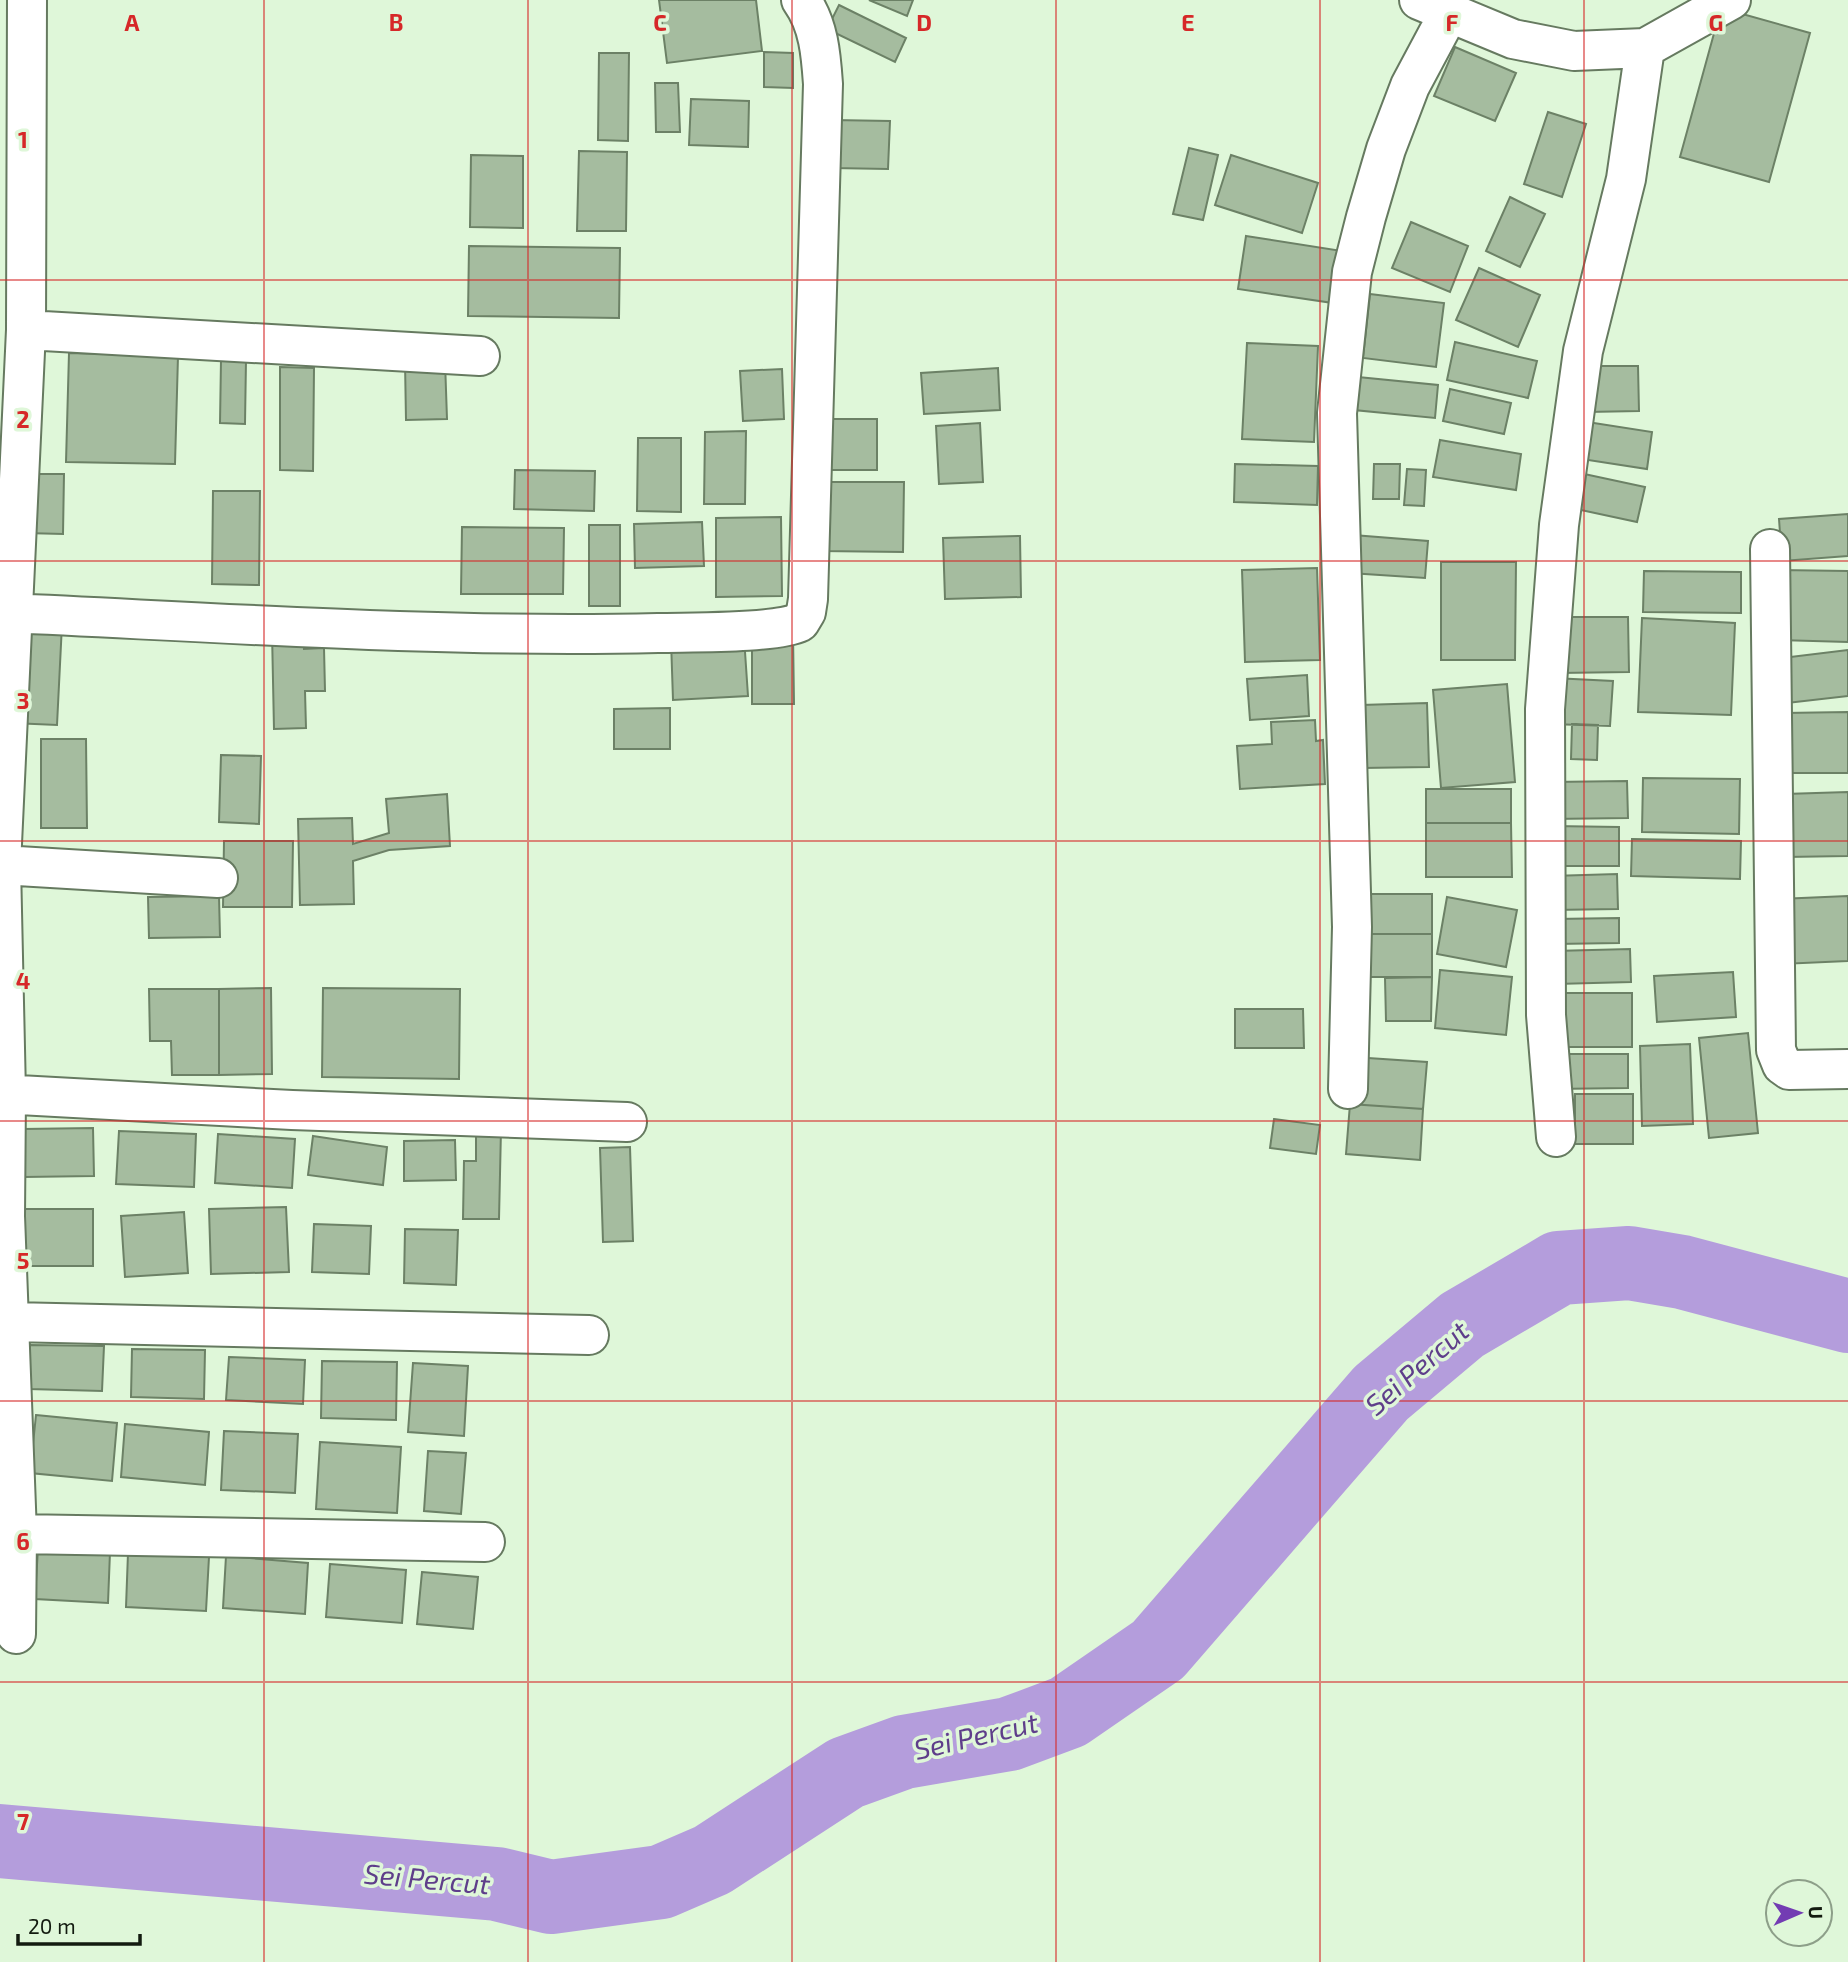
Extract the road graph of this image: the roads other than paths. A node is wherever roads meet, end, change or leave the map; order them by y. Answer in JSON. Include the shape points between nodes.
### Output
{"nodes":[{"id":1,"x":27,"y":0,"type":"edge"},
{"id":2,"x":801,"y":0,"type":"edge"},
{"id":3,"x":1731,"y":0,"type":"edge"},
{"id":4,"x":1435,"y":6,"type":"edge"},
{"id":5,"x":1645,"y":48,"type":"junction"},
{"id":6,"x":26,"y":330,"type":"junction"},
{"id":7,"x":480,"y":356,"type":"dead end"},
{"id":8,"x":1770,"y":549,"type":"dead end"},
{"id":9,"x":10,"y":614,"type":"junction"},
{"id":10,"x":1,"y":865,"type":"edge"},
{"id":11,"x":218,"y":878,"type":"dead end"},
{"id":12,"x":1848,"y":1069,"type":"edge"},
{"id":13,"x":1348,"y":1089,"type":"dead end"},
{"id":14,"x":3,"y":1094,"type":"edge"},
{"id":15,"x":627,"y":1122,"type":"dead end"},
{"id":16,"x":1556,"y":1137,"type":"dead end"},
{"id":17,"x":10,"y":1322,"type":"junction"},
{"id":18,"x":589,"y":1335,"type":"dead end"},
{"id":19,"x":17,"y":1534,"type":"junction"},
{"id":20,"x":485,"y":1542,"type":"dead end"},
{"id":21,"x":16,"y":1634,"type":"dead end"}],
"edges":[{"from":1,"to":6,"type":"street"},
{"from":2,"to":9,"type":"street","via":[[814,26],[823,85],[808,599],[800,622],[715,631],[588,635]]},
{"from":3,"to":5,"type":"street"},
{"from":4,"to":5,"type":"street","via":[[1513,39],[1574,51]]},
{"from":4,"to":13,"type":"street","via":[[1386,149],[1352,272],[1337,413],[1352,927]]},
{"from":5,"to":16,"type":"street","via":[[1626,178],[1583,351],[1559,525],[1545,709],[1546,1015]]},
{"from":6,"to":7,"type":"street"},
{"from":6,"to":9,"type":"street"},
{"from":8,"to":12,"type":"street","via":[[1776,1050],[1789,1070]]},
{"from":9,"to":10,"type":"street"},
{"from":10,"to":11,"type":"street"},
{"from":10,"to":14,"type":"street"},
{"from":14,"to":15,"type":"street"},
{"from":14,"to":17,"type":"street"},
{"from":17,"to":18,"type":"street"},
{"from":17,"to":19,"type":"street"},
{"from":19,"to":20,"type":"street"},
{"from":19,"to":21,"type":"street"}]}
